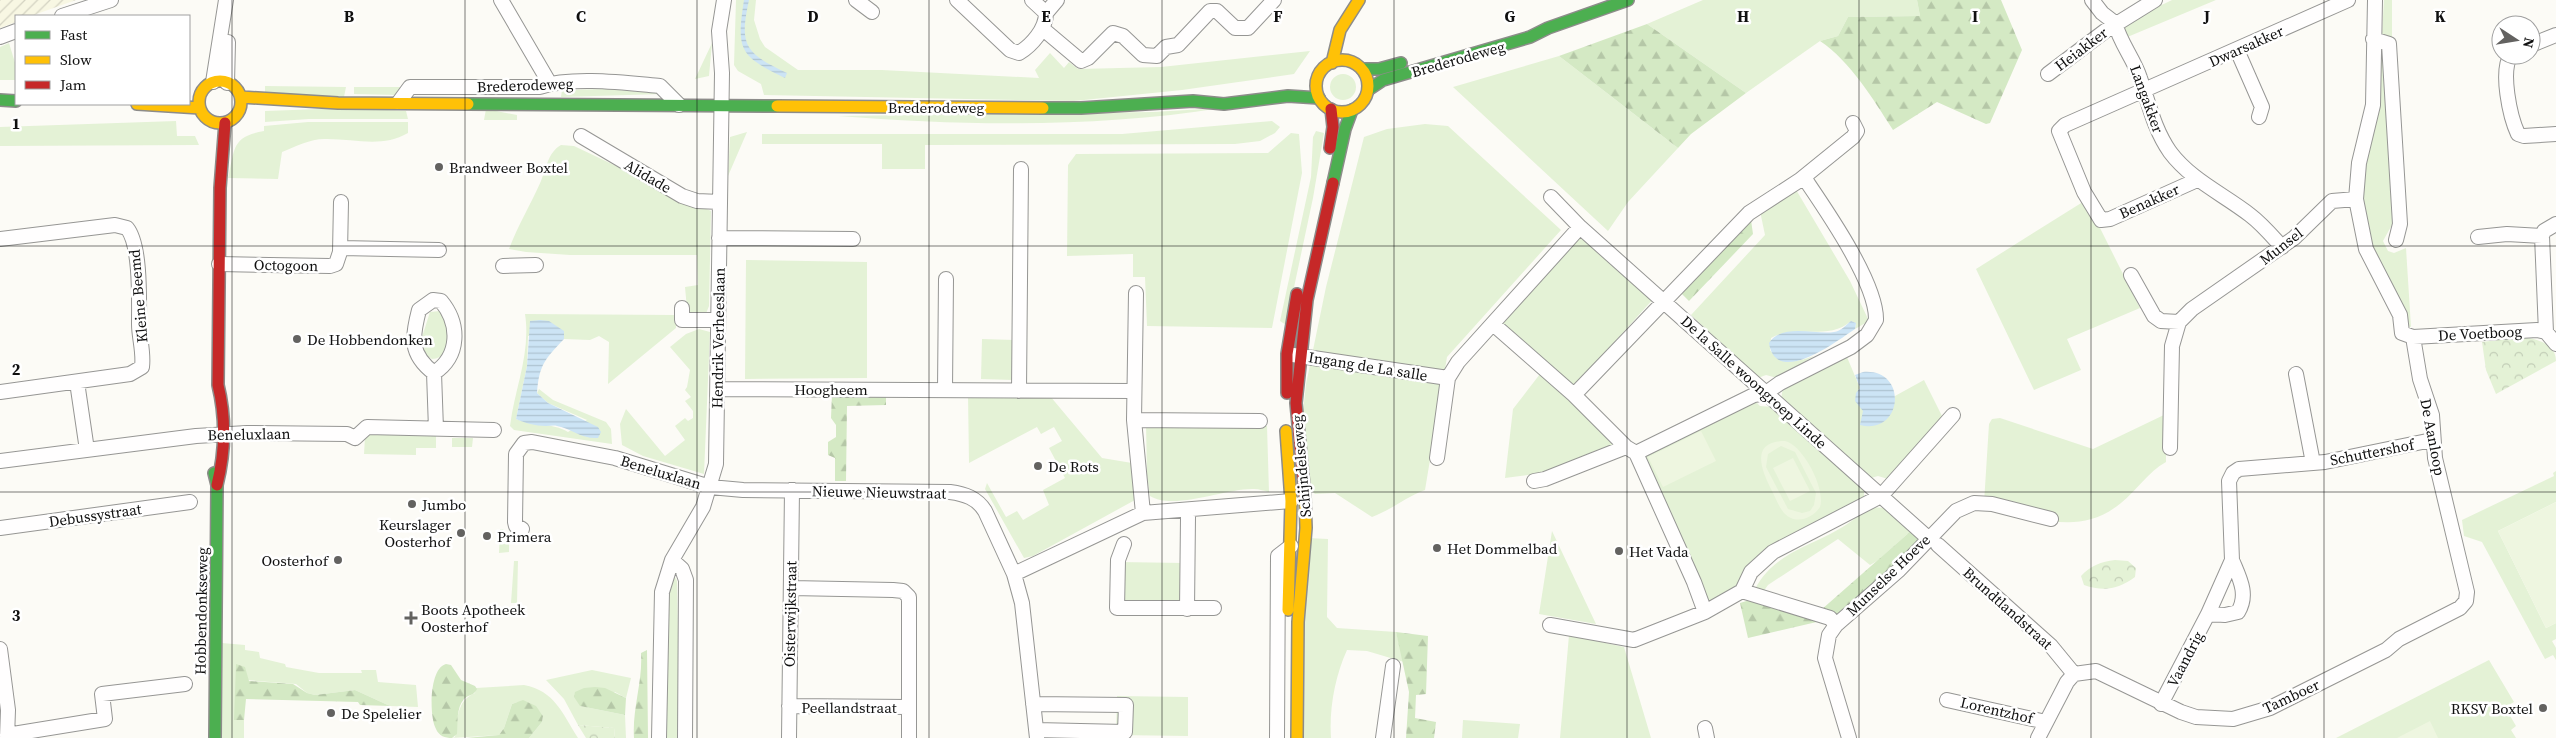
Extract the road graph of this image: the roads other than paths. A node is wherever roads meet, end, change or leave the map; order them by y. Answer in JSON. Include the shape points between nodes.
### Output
{"nodes":[{"id":1,"x":111,"y":0,"type":"edge"},
{"id":2,"x":501,"y":0,"type":"edge"},
{"id":3,"x":724,"y":0,"type":"edge"},
{"id":4,"x":856,"y":0,"type":"edge"},
{"id":5,"x":957,"y":0,"type":"edge"},
{"id":6,"x":1274,"y":0,"type":"edge"},
{"id":7,"x":1359,"y":0,"type":"edge"},
{"id":8,"x":1367,"y":0,"type":"edge"},
{"id":9,"x":1628,"y":0,"type":"edge"},
{"id":10,"x":2092,"y":0,"type":"edge"},
{"id":11,"x":2156,"y":0,"type":"edge"},
{"id":12,"x":2348,"y":0,"type":"edge"},
{"id":13,"x":2376,"y":0,"type":"edge"},
{"id":14,"x":1046,"y":3,"type":"edge"},
{"id":15,"x":226,"y":6,"type":"edge"},
{"id":16,"x":872,"y":12,"type":"dead end"},
{"id":17,"x":65,"y":15,"type":"edge"},
{"id":18,"x":2115,"y":23,"type":"junction"},
{"id":19,"x":1548,"y":28,"type":"junction"},
{"id":20,"x":1043,"y":29,"type":"junction"},
{"id":21,"x":15,"y":31,"type":"edge"},
{"id":22,"x":1352,"y":34,"type":"dead end"},
{"id":23,"x":2556,"y":35,"type":"edge"},
{"id":24,"x":0,"y":36,"type":"edge"},
{"id":25,"x":2374,"y":39,"type":"junction"},
{"id":26,"x":2541,"y":42,"type":"edge"},
{"id":27,"x":1350,"y":47,"type":"dead end"},
{"id":28,"x":2237,"y":50,"type":"junction"},
{"id":29,"x":1350,"y":62,"type":"junction"},
{"id":30,"x":1332,"y":63,"type":"junction"},
{"id":31,"x":2508,"y":65,"type":"edge"},
{"id":32,"x":1362,"y":69,"type":"junction"},
{"id":33,"x":2048,"y":74,"type":"dead end"},
{"id":34,"x":1318,"y":77,"type":"junction"},
{"id":35,"x":220,"y":82,"type":"junction"},
{"id":36,"x":550,"y":84,"type":"junction"},
{"id":37,"x":1368,"y":90,"type":"junction"},
{"id":38,"x":2144,"y":90,"type":"junction"},
{"id":39,"x":240,"y":97,"type":"junction"},
{"id":40,"x":1319,"y":98,"type":"junction"},
{"id":41,"x":0,"y":100,"type":"edge"},
{"id":42,"x":15,"y":100,"type":"edge"},
{"id":43,"x":196,"y":100,"type":"edge"},
{"id":44,"x":1193,"y":101,"type":"junction"},
{"id":45,"x":399,"y":102,"type":"junction"},
{"id":46,"x":338,"y":103,"type":"junction"},
{"id":47,"x":679,"y":105,"type":"junction"},
{"id":48,"x":720,"y":105,"type":"junction"},
{"id":49,"x":240,"y":109,"type":"junction"},
{"id":50,"x":1331,"y":109,"type":"junction"},
{"id":51,"x":1352,"y":110,"type":"junction"},
{"id":52,"x":2265,"y":112,"type":"dead end"},
{"id":53,"x":211,"y":122,"type":"junction"},
{"id":54,"x":225,"y":123,"type":"junction"},
{"id":55,"x":1853,"y":123,"type":"dead end"},
{"id":56,"x":2556,"y":134,"type":"edge"},
{"id":57,"x":581,"y":136,"type":"dead end"},
{"id":58,"x":1021,"y":169,"type":"dead end"},
{"id":59,"x":1800,"y":180,"type":"junction"},
{"id":60,"x":2197,"y":180,"type":"junction"},
{"id":61,"x":220,"y":188,"type":"junction"},
{"id":62,"x":1551,"y":197,"type":"dead end"},
{"id":63,"x":2356,"y":199,"type":"junction"},
{"id":64,"x":341,"y":202,"type":"dead end"},
{"id":65,"x":720,"y":202,"type":"junction"},
{"id":66,"x":2101,"y":220,"type":"joint"},
{"id":67,"x":2556,"y":224,"type":"edge"},
{"id":68,"x":1580,"y":227,"type":"junction"},
{"id":69,"x":2542,"y":236,"type":"junction"},
{"id":70,"x":2478,"y":237,"type":"dead end"},
{"id":71,"x":719,"y":238,"type":"junction"},
{"id":72,"x":0,"y":239,"type":"edge"},
{"id":73,"x":853,"y":240,"type":"dead end"},
{"id":74,"x":2396,"y":240,"type":"dead end"},
{"id":75,"x":2282,"y":247,"type":"junction"},
{"id":76,"x":341,"y":248,"type":"junction"},
{"id":77,"x":440,"y":250,"type":"dead end"},
{"id":78,"x":219,"y":264,"type":"junction"},
{"id":79,"x":536,"y":264,"type":"dead end"},
{"id":80,"x":503,"y":266,"type":"dead end"},
{"id":81,"x":2131,"y":275,"type":"dead end"},
{"id":82,"x":946,"y":279,"type":"dead end"},
{"id":83,"x":1136,"y":293,"type":"dead end"},
{"id":84,"x":1663,"y":301,"type":"junction"},
{"id":85,"x":682,"y":308,"type":"dead end"},
{"id":86,"x":718,"y":320,"type":"junction"},
{"id":87,"x":2179,"y":322,"type":"junction"},
{"id":88,"x":1493,"y":324,"type":"junction"},
{"id":89,"x":2546,"y":332,"type":"junction"},
{"id":90,"x":2413,"y":337,"type":"junction"},
{"id":91,"x":2556,"y":344,"type":"edge"},
{"id":92,"x":1287,"y":354,"type":"junction"},
{"id":93,"x":1302,"y":356,"type":"junction"},
{"id":94,"x":434,"y":372,"type":"junction"},
{"id":95,"x":2296,"y":374,"type":"dead end"},
{"id":96,"x":1448,"y":378,"type":"junction"},
{"id":97,"x":77,"y":382,"type":"junction"},
{"id":98,"x":718,"y":389,"type":"junction"},
{"id":99,"x":945,"y":389,"type":"junction"},
{"id":100,"x":1019,"y":391,"type":"junction"},
{"id":101,"x":1134,"y":391,"type":"junction"},
{"id":102,"x":0,"y":392,"type":"edge"},
{"id":103,"x":1766,"y":393,"type":"junction"},
{"id":104,"x":1574,"y":395,"type":"junction"},
{"id":105,"x":1953,"y":415,"type":"dead end"},
{"id":106,"x":1134,"y":420,"type":"junction"},
{"id":107,"x":1260,"y":421,"type":"dead end"},
{"id":108,"x":436,"y":429,"type":"junction"},
{"id":109,"x":494,"y":430,"type":"dead end"},
{"id":110,"x":218,"y":434,"type":"junction"},
{"id":111,"x":2432,"y":440,"type":"junction"},
{"id":112,"x":2170,"y":448,"type":"dead end"},
{"id":113,"x":88,"y":450,"type":"junction"},
{"id":114,"x":1631,"y":450,"type":"junction"},
{"id":115,"x":1437,"y":458,"type":"dead end"},
{"id":116,"x":0,"y":461,"type":"edge"},
{"id":117,"x":2313,"y":463,"type":"junction"},
{"id":118,"x":1534,"y":481,"type":"dead end"},
{"id":119,"x":2229,"y":481,"type":"joint"},
{"id":120,"x":710,"y":487,"type":"junction"},
{"id":121,"x":792,"y":490,"type":"junction"},
{"id":122,"x":1881,"y":496,"type":"junction"},
{"id":123,"x":1291,"y":501,"type":"junction"},
{"id":124,"x":190,"y":502,"type":"dead end"},
{"id":125,"x":1143,"y":513,"type":"junction"},
{"id":126,"x":1188,"y":517,"type":"dead end"},
{"id":127,"x":2051,"y":519,"type":"dead end"},
{"id":128,"x":0,"y":528,"type":"edge"},
{"id":129,"x":522,"y":529,"type":"dead end"},
{"id":130,"x":1933,"y":542,"type":"junction"},
{"id":131,"x":1124,"y":544,"type":"dead end"},
{"id":132,"x":1291,"y":546,"type":"junction"},
{"id":133,"x":672,"y":560,"type":"junction"},
{"id":134,"x":2232,"y":560,"type":"junction"},
{"id":135,"x":1014,"y":574,"type":"junction"},
{"id":136,"x":791,"y":588,"type":"junction"},
{"id":137,"x":1742,"y":590,"type":"junction"},
{"id":138,"x":2466,"y":601,"type":"joint"},
{"id":139,"x":1214,"y":608,"type":"dead end"},
{"id":140,"x":1187,"y":609,"type":"junction"},
{"id":141,"x":1705,"y":612,"type":"junction"},
{"id":142,"x":2208,"y":614,"type":"junction"},
{"id":143,"x":1550,"y":625,"type":"dead end"},
{"id":144,"x":1836,"y":625,"type":"junction"},
{"id":145,"x":0,"y":649,"type":"edge"},
{"id":146,"x":1393,"y":666,"type":"dead end"},
{"id":147,"x":2074,"y":674,"type":"junction"},
{"id":148,"x":185,"y":684,"type":"dead end"},
{"id":149,"x":3,"y":695,"type":"edge"},
{"id":150,"x":1947,"y":700,"type":"dead end"},
{"id":151,"x":1033,"y":704,"type":"junction"},
{"id":152,"x":2161,"y":704,"type":"junction"},
{"id":153,"x":789,"y":706,"type":"junction"},
{"id":154,"x":909,"y":707,"type":"junction"},
{"id":155,"x":2046,"y":722,"type":"junction"},
{"id":156,"x":1036,"y":734,"type":"edge"},
{"id":157,"x":7,"y":736,"type":"edge"},
{"id":158,"x":215,"y":738,"type":"edge"},
{"id":159,"x":659,"y":738,"type":"edge"},
{"id":160,"x":685,"y":738,"type":"edge"},
{"id":161,"x":789,"y":738,"type":"edge"},
{"id":162,"x":909,"y":738,"type":"edge"},
{"id":163,"x":1277,"y":738,"type":"edge"},
{"id":164,"x":1287,"y":738,"type":"edge"},
{"id":165,"x":1297,"y":738,"type":"edge"},
{"id":166,"x":1383,"y":738,"type":"edge"},
{"id":167,"x":1849,"y":738,"type":"edge"},
{"id":168,"x":2038,"y":738,"type":"edge"}],
"edges":[{"from":1,"to":17,"type":"street"},
{"from":2,"to":36,"type":"street"},
{"from":3,"to":48,"type":"street","name":"Hendrik Verheeslaan","via":[[719,31]]},
{"from":4,"to":16,"type":"street"},
{"from":5,"to":20,"type":"street","via":[[1014,53],[1023,51]]},
{"from":6,"to":20,"type":"street","via":[[1248,28],[1235,28],[1217,11],[1210,11],[1178,45],[1166,47],[1157,56],[1143,55],[1123,36],[1113,33],[1081,61]]},
{"from":7,"to":30,"type":"main road","via":[[1340,30]]},
{"from":8,"to":22,"type":"main road","via":[[1355,21]]},
{"from":9,"to":19,"type":"main road","name":"Brederodeweg"},
{"from":10,"to":18,"type":"street","name":"Langakker"},
{"from":11,"to":18,"type":"street","name":"Heiakker"},
{"from":12,"to":28,"type":"street","name":"Dwarsakker"},
{"from":13,"to":25,"type":"street"},
{"from":14,"to":20,"type":"street"},
{"from":15,"to":35,"type":"street","via":[[228,38]]},
{"from":18,"to":33,"type":"street","name":"Heiakker"},
{"from":18,"to":38,"type":"street","name":"Langakker"},
{"from":19,"to":32,"type":"main road","name":"Brederodeweg","via":[[1379,69]]},
{"from":19,"to":37,"type":"main road","name":"Brederodeweg","via":[[1530,37],[1383,80]]},
{"from":21,"to":24,"type":"street"},
{"from":23,"to":26,"type":"street"},
{"from":25,"to":63,"type":"street","via":[[2373,105]]},
{"from":25,"to":74,"type":"street","via":[[2389,44],[2400,224]]},
{"from":27,"to":29,"type":"main road"},
{"from":28,"to":38,"type":"street","name":"Dwarsakker"},
{"from":28,"to":52,"type":"street"},
{"from":29,"to":30,"type":"main road"},
{"from":29,"to":32,"type":"main road"},
{"from":30,"to":34,"type":"main road"},
{"from":31,"to":56,"type":"street","via":[[2507,85],[2518,134]]},
{"from":32,"to":37,"type":"main road"},
{"from":34,"to":40,"type":"main road"},
{"from":34,"to":44,"type":"main road","name":"Brederodeweg","via":[[1297,84],[1211,93]]},
{"from":35,"to":39,"type":"main road","via":[[235,87]]},
{"from":35,"to":43,"type":"main road","via":[[207,86]]},
{"from":36,"to":45,"type":"street","name":"Brederodeweg","via":[[540,87],[410,87]]},
{"from":36,"to":47,"type":"street","name":"Brederodeweg","via":[[608,82],[660,86]]},
{"from":37,"to":51,"type":"main road","via":[[1361,104]]},
{"from":38,"to":60,"type":"street","name":"Langakker","via":[[2154,124],[2166,145]]},
{"from":38,"to":66,"type":"street","name":"Dwarsakker","via":[[2061,127],[2060,137],[2084,192]]},
{"from":39,"to":46,"type":"main road","name":"Brederodeweg"},
{"from":39,"to":49,"type":"main road"},
{"from":40,"to":44,"type":"main road","name":"Brederodeweg","via":[[1302,95],[1212,105]]},
{"from":40,"to":50,"type":"main road"},
{"from":41,"to":42,"type":"main road"},
{"from":43,"to":53,"type":"main road","via":[[202,114]]},
{"from":44,"to":48,"type":"main road","name":"Brederodeweg","via":[[1081,108]]},
{"from":45,"to":46,"type":"main road","name":"Brederodeweg"},
{"from":45,"to":47,"type":"main road","name":"Brederodeweg"},
{"from":46,"to":49,"type":"main road","name":"Brederodeweg","via":[[320,107]]},
{"from":47,"to":48,"type":"main road","name":"Brederodeweg"},
{"from":48,"to":65,"type":"street","name":"Hendrik Verheeslaan"},
{"from":49,"to":54,"type":"main road"},
{"from":50,"to":51,"type":"main road"},
{"from":50,"to":92,"type":"main road","name":"Schijndelseweg","via":[[1331,141],[1295,302]]},
{"from":51,"to":93,"type":"main road","name":"Schijndelseweg","via":[[1307,300]]},
{"from":53,"to":54,"type":"main road"},
{"from":53,"to":61,"type":"main road","name":"Hobbendonkseweg"},
{"from":54,"to":61,"type":"main road","name":"Hobbendonkseweg"},
{"from":55,"to":59,"type":"street","via":[[1857,131],[1853,137]]},
{"from":57,"to":65,"type":"street","name":"Alidade","via":[[682,196],[697,201]]},
{"from":58,"to":100,"type":"street"},
{"from":59,"to":84,"type":"street","via":[[1749,213]]},
{"from":59,"to":103,"type":"street","via":[[1808,182],[1843,236],[1873,300],[1876,320],[1867,335],[1851,347]]},
{"from":60,"to":66,"type":"street","name":"Benakker"},
{"from":60,"to":75,"type":"street","name":"Langakker","via":[[2251,216]]},
{"from":61,"to":78,"type":"main road","name":"Hobbendonkseweg"},
{"from":62,"to":68,"type":"street","name":"De la Salle woongroep Linde"},
{"from":63,"to":75,"type":"street","name":"Munsel","via":[[2332,201]]},
{"from":63,"to":90,"type":"street","via":[[2366,249],[2400,314],[2402,334]]},
{"from":64,"to":76,"type":"street"},
{"from":65,"to":71,"type":"street","name":"Hendrik Verheeslaan"},
{"from":67,"to":69,"type":"street","via":[[2544,230]]},
{"from":68,"to":84,"type":"street","name":"De la Salle woongroep Linde"},
{"from":68,"to":88,"type":"street"},
{"from":69,"to":70,"type":"street","via":[[2507,234]]},
{"from":69,"to":89,"type":"street"},
{"from":71,"to":73,"type":"street"},
{"from":71,"to":86,"type":"street","name":"Hendrik Verheeslaan"},
{"from":72,"to":97,"type":"street","name":"Kleine Beemd","via":[[115,225],[131,233],[140,300],[142,367],[130,374]]},
{"from":75,"to":87,"type":"street","name":"Munsel","via":[[2192,309]]},
{"from":76,"to":77,"type":"street"},
{"from":76,"to":78,"type":"street","name":"Octogoon","via":[[336,264],[330,266]]},
{"from":78,"to":110,"type":"main road","name":"Hobbendonkseweg","via":[[218,385],[222,398]]},
{"from":79,"to":80,"type":"street"},
{"from":81,"to":87,"type":"street","via":[[2154,316],[2161,321]]},
{"from":82,"to":99,"type":"street"},
{"from":83,"to":101,"type":"street"},
{"from":84,"to":103,"type":"street","name":"De la Salle woongroep Linde"},
{"from":84,"to":104,"type":"street"},
{"from":85,"to":86,"type":"street","via":[[682,320]]},
{"from":86,"to":98,"type":"street","name":"Hendrik Verheeslaan"},
{"from":87,"to":112,"type":"street","via":[[2172,346]]},
{"from":88,"to":96,"type":"street","via":[[1458,362]]},
{"from":88,"to":104,"type":"street"},
{"from":89,"to":90,"type":"street","name":"De Voetboog"},
{"from":89,"to":91,"type":"street"},
{"from":90,"to":111,"type":"street","name":"De Aanloop","via":[[2420,379],[2432,415]]},
{"from":92,"to":93,"type":"street","name":"Ingang de La salle"},
{"from":92,"to":123,"type":"main road","name":"Schijndelseweg","via":[[1286,430]]},
{"from":93,"to":96,"type":"street","name":"Ingang de La salle"},
{"from":93,"to":165,"type":"main road","name":"Schijndelseweg","via":[[1296,419],[1305,480],[1306,528],[1298,622]]},
{"from":94,"to":94,"type":"street","via":[[443,367],[452,354],[456,335],[450,312],[441,301],[433,300],[419,310],[412,335],[417,354],[423,364]]},
{"from":94,"to":108,"type":"street"},
{"from":95,"to":117,"type":"street","name":"Schuttershof"},
{"from":96,"to":115,"type":"street"},
{"from":97,"to":102,"type":"street","name":"Kleine Beemd"},
{"from":97,"to":113,"type":"street"},
{"from":98,"to":99,"type":"street","name":"Hoogheem"},
{"from":98,"to":120,"type":"street","name":"Hendrik Verheeslaan","via":[[716,464]]},
{"from":99,"to":100,"type":"street","name":"Hoogheem"},
{"from":100,"to":101,"type":"street","name":"Hoogheem"},
{"from":101,"to":106,"type":"street"},
{"from":103,"to":114,"type":"street"},
{"from":103,"to":122,"type":"street","name":"De la Salle woongroep Linde"},
{"from":104,"to":114,"type":"street"},
{"from":105,"to":122,"type":"street"},
{"from":106,"to":107,"type":"street"},
{"from":106,"to":125,"type":"street"},
{"from":108,"to":109,"type":"street","name":"Beneluxlaan"},
{"from":108,"to":110,"type":"street","name":"Beneluxlaan","via":[[367,427],[355,438],[347,434]]},
{"from":110,"to":113,"type":"street","name":"Beneluxlaan"},
{"from":110,"to":158,"type":"main road","name":"Hobbendonkseweg","via":[[222,472],[217,485]]},
{"from":111,"to":117,"type":"street","name":"Schuttershof"},
{"from":111,"to":138,"type":"street","name":"De Aanloop","via":[[2461,558]]},
{"from":113,"to":116,"type":"street","name":"Beneluxlaan"},
{"from":114,"to":118,"type":"street"},
{"from":114,"to":141,"type":"street"},
{"from":117,"to":119,"type":"street","name":"Schuttershof","via":[[2239,469]]},
{"from":119,"to":134,"type":"street","name":"Vaandrig"},
{"from":120,"to":121,"type":"street","name":"Nieuwe Nieuwstraat"},
{"from":120,"to":129,"type":"street","name":"Beneluxlaan","via":[[606,456],[524,443],[516,454],[515,522]]},
{"from":120,"to":133,"type":"street","name":"Hendrik Verheeslaan","via":[[703,507]]},
{"from":121,"to":135,"type":"street","name":"Nieuwe Nieuwstraat","via":[[965,494],[979,502],[985,511]]},
{"from":121,"to":136,"type":"street","name":"Oisterwijkstraat"},
{"from":122,"to":130,"type":"street","name":"De la Salle woongroep Linde"},
{"from":122,"to":137,"type":"street","via":[[1773,552],[1751,572]]},
{"from":123,"to":125,"type":"street"},
{"from":123,"to":132,"type":"main road","name":"Schijndelseweg"},
{"from":124,"to":128,"type":"street","name":"Debussystraat"},
{"from":125,"to":135,"type":"street"},
{"from":126,"to":140,"type":"street"},
{"from":127,"to":130,"type":"street","name":"Munselse Hoeve","via":[[1992,504],[1974,504],[1956,511]]},
{"from":130,"to":144,"type":"street","name":"Munselse Hoeve"},
{"from":130,"to":147,"type":"street","name":"Brundtlandstraat","via":[[2051,646]]},
{"from":131,"to":140,"type":"street","via":[[1118,560],[1117,608]]},
{"from":132,"to":163,"type":"street","via":[[1278,556]]},
{"from":132,"to":164,"type":"main road","name":"Schijndelseweg"},
{"from":133,"to":159,"type":"street","name":"Hendrik Verheeslaan","via":[[662,592]]},
{"from":133,"to":160,"type":"street","via":[[682,569],[686,580]]},
{"from":134,"to":142,"type":"street","name":"Vaandrig"},
{"from":134,"to":142,"type":"street","name":"Vaandrig","via":[[2243,592],[2243,604],[2238,612]]},
{"from":135,"to":151,"type":"street","name":"Nieuwe Nieuwstraat","via":[[1025,627]]},
{"from":136,"to":153,"type":"street","name":"Oisterwijkstraat"},
{"from":136,"to":154,"type":"street","via":[[893,590],[903,591],[909,597]]},
{"from":137,"to":141,"type":"street"},
{"from":137,"to":144,"type":"street","via":[[1830,618]]},
{"from":138,"to":152,"type":"street","name":"Tamboer","via":[[2460,608],[2399,639],[2386,650],[2251,715],[2219,719],[2196,716]]},
{"from":139,"to":140,"type":"street"},
{"from":141,"to":143,"type":"street","via":[[1634,640]]},
{"from":142,"to":152,"type":"street","name":"Vaandrig"},
{"from":144,"to":167,"type":"street","name":"Munselse Hoeve","via":[[1829,635],[1825,658]]},
{"from":145,"to":149,"type":"street"},
{"from":146,"to":166,"type":"street"},
{"from":147,"to":152,"type":"street","name":"Tamboer","via":[[2096,671],[2106,674]]},
{"from":147,"to":155,"type":"street"},
{"from":148,"to":157,"type":"street","via":[[102,694],[105,719]]},
{"from":149,"to":157,"type":"street"},
{"from":150,"to":155,"type":"street","name":"Lorentzhof"},
{"from":151,"to":156,"type":"street","name":"Nieuwe Nieuwstraat"},
{"from":151,"to":156,"type":"street","via":[[1126,705],[1125,732]]},
{"from":153,"to":154,"type":"street","name":"Peellandstraat"},
{"from":153,"to":161,"type":"street","name":"Oisterwijkstraat"},
{"from":154,"to":162,"type":"street"},
{"from":155,"to":168,"type":"street"}]}
